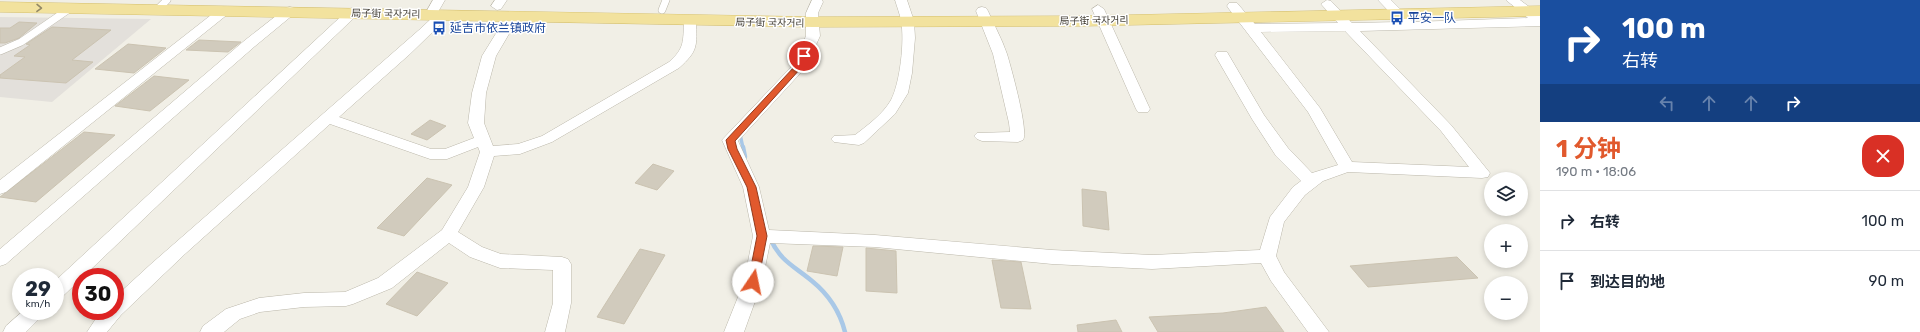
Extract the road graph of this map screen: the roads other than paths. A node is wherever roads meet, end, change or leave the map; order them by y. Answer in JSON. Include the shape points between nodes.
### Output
{"nodes":[{"id":1,"x":193,"y":0,"type":"edge"},
{"id":2,"x":499,"y":3,"type":"edge"},
{"id":3,"x":162,"y":5,"type":"edge"},
{"id":4,"x":664,"y":5,"type":"edge"},
{"id":5,"x":1389,"y":6,"type":"edge"},
{"id":6,"x":0,"y":7,"type":"edge"},
{"id":7,"x":69,"y":9,"type":"junction"},
{"id":8,"x":437,"y":9,"type":"edge"},
{"id":9,"x":1530,"y":10,"type":"edge"},
{"id":10,"x":224,"y":11,"type":"junction"},
{"id":11,"x":290,"y":11,"type":"junction"},
{"id":12,"x":905,"y":11,"type":"edge"},
{"id":13,"x":353,"y":12,"type":"junction"},
{"id":14,"x":814,"y":12,"type":"junction"},
{"id":15,"x":1101,"y":14,"type":"junction"},
{"id":16,"x":984,"y":16,"type":"junction"},
{"id":17,"x":1339,"y":16,"type":"junction"},
{"id":18,"x":513,"y":17,"type":"junction"},
{"id":19,"x":1242,"y":17,"type":"junction"},
{"id":20,"x":690,"y":21,"type":"junction"},
{"id":21,"x":1410,"y":26,"type":"junction"},
{"id":22,"x":0,"y":51,"type":"edge"},
{"id":23,"x":1222,"y":55,"type":"dead end"},
{"id":24,"x":1143,"y":109,"type":"dead end"},
{"id":25,"x":328,"y":118,"type":"junction"},
{"id":26,"x":982,"y":136,"type":"dead end"},
{"id":27,"x":840,"y":139,"type":"dead end"},
{"id":28,"x":486,"y":146,"type":"junction"},
{"id":29,"x":1347,"y":167,"type":"junction"},
{"id":30,"x":1311,"y":182,"type":"junction"},
{"id":31,"x":0,"y":188,"type":"edge"},
{"id":32,"x":448,"y":234,"type":"junction"},
{"id":33,"x":769,"y":235,"type":"junction"},
{"id":34,"x":1267,"y":256,"type":"junction"},
{"id":35,"x":0,"y":260,"type":"edge"},
{"id":36,"x":64,"y":284,"type":"edge"},
{"id":37,"x":124,"y":301,"type":"edge"},
{"id":38,"x":26,"y":320,"type":"edge"},
{"id":39,"x":105,"y":320,"type":"edge"},
{"id":40,"x":13,"y":332,"type":"edge"},
{"id":41,"x":97,"y":332,"type":"edge"},
{"id":42,"x":210,"y":332,"type":"edge"},
{"id":43,"x":555,"y":332,"type":"edge"},
{"id":44,"x":734,"y":332,"type":"edge"},
{"id":45,"x":1319,"y":332,"type":"edge"}],
"edges":[{"from":1,"to":8,"type":"main road","name":"局子街 국자거리"},
{"from":2,"to":4,"type":"main road","name":"局子街 국자거리"},
{"from":2,"to":8,"type":"main road","name":"局子街 국자거리"},
{"from":3,"to":7,"type":"main road","name":"局子街 국자거리"},
{"from":3,"to":10,"type":"main road","name":"局子街 국자거리"},
{"from":4,"to":14,"type":"main road","name":"局子街 국자거리"},
{"from":5,"to":9,"type":"main road","name":"局子街 국자거리"},
{"from":5,"to":17,"type":"main road","name":"局子街 국자거리"},
{"from":5,"to":21,"type":"street"},
{"from":6,"to":7,"type":"main road","name":"局子街 국자거리","one_way":true},
{"from":7,"to":22,"type":"lane","via":[[21,42]]},
{"from":8,"to":13,"type":"main road","name":"局子街 국자거리"},
{"from":8,"to":18,"type":"main road","name":"局子街 국자거리"},
{"from":8,"to":25,"type":"street","via":[[418,40]]},
{"from":9,"to":21,"type":"street"},
{"from":10,"to":11,"type":"main road","name":"局子街 국자거리"},
{"from":10,"to":31,"type":"street"},
{"from":11,"to":13,"type":"main road","name":"局子街 국자거리"},
{"from":11,"to":35,"type":"street"},
{"from":12,"to":14,"type":"main road","name":"局子街 국자거리"},
{"from":12,"to":16,"type":"main road","name":"局子街 국자거리"},
{"from":12,"to":27,"type":"street","via":[[906,75],[899,100],[880,122],[859,140]]},
{"from":13,"to":36,"type":"street"},
{"from":14,"to":20,"type":"main road","name":"局子街 국자거리"},
{"from":14,"to":33,"type":"street","via":[[813,36],[799,67],[730,140]]},
{"from":15,"to":16,"type":"main road","name":"局子街 국자거리"},
{"from":15,"to":19,"type":"main road","name":"局子街 국자거리"},
{"from":15,"to":24,"type":"street"},
{"from":16,"to":26,"type":"street","via":[[1000,54],[1018,137]]},
{"from":17,"to":19,"type":"main road","name":"局子街 국자거리"},
{"from":17,"to":21,"type":"street"},
{"from":17,"to":29,"type":"street","via":[[1446,128],[1482,173]]},
{"from":18,"to":20,"type":"main road","name":"局子街 국자거리"},
{"from":18,"to":28,"type":"street","via":[[489,56],[479,93],[476,122]]},
{"from":19,"to":29,"type":"street","via":[[1315,112]]},
{"from":20,"to":28,"type":"street","via":[[691,33],[686,54],[674,65],[547,139],[520,149]]},
{"from":23,"to":30,"type":"street","via":[[1257,116],[1282,152]]},
{"from":25,"to":28,"type":"street","via":[[430,154],[447,154]]},
{"from":25,"to":37,"type":"street"},
{"from":28,"to":32,"type":"street","via":[[476,187]]},
{"from":29,"to":30,"type":"street","via":[[1317,176]]},
{"from":30,"to":34,"type":"street","via":[[1299,191],[1276,221]]},
{"from":32,"to":42,"type":"street","via":[[385,283],[346,299],[259,305],[233,314]]},
{"from":32,"to":43,"type":"street","via":[[476,252],[500,261],[562,264],[562,303]]},
{"from":33,"to":34,"type":"street","via":[[906,243],[1052,257],[1152,262]]},
{"from":33,"to":44,"type":"street"},
{"from":34,"to":45,"type":"street","via":[[1277,276]]},
{"from":38,"to":40,"type":"street"},
{"from":39,"to":41,"type":"street"}]}
